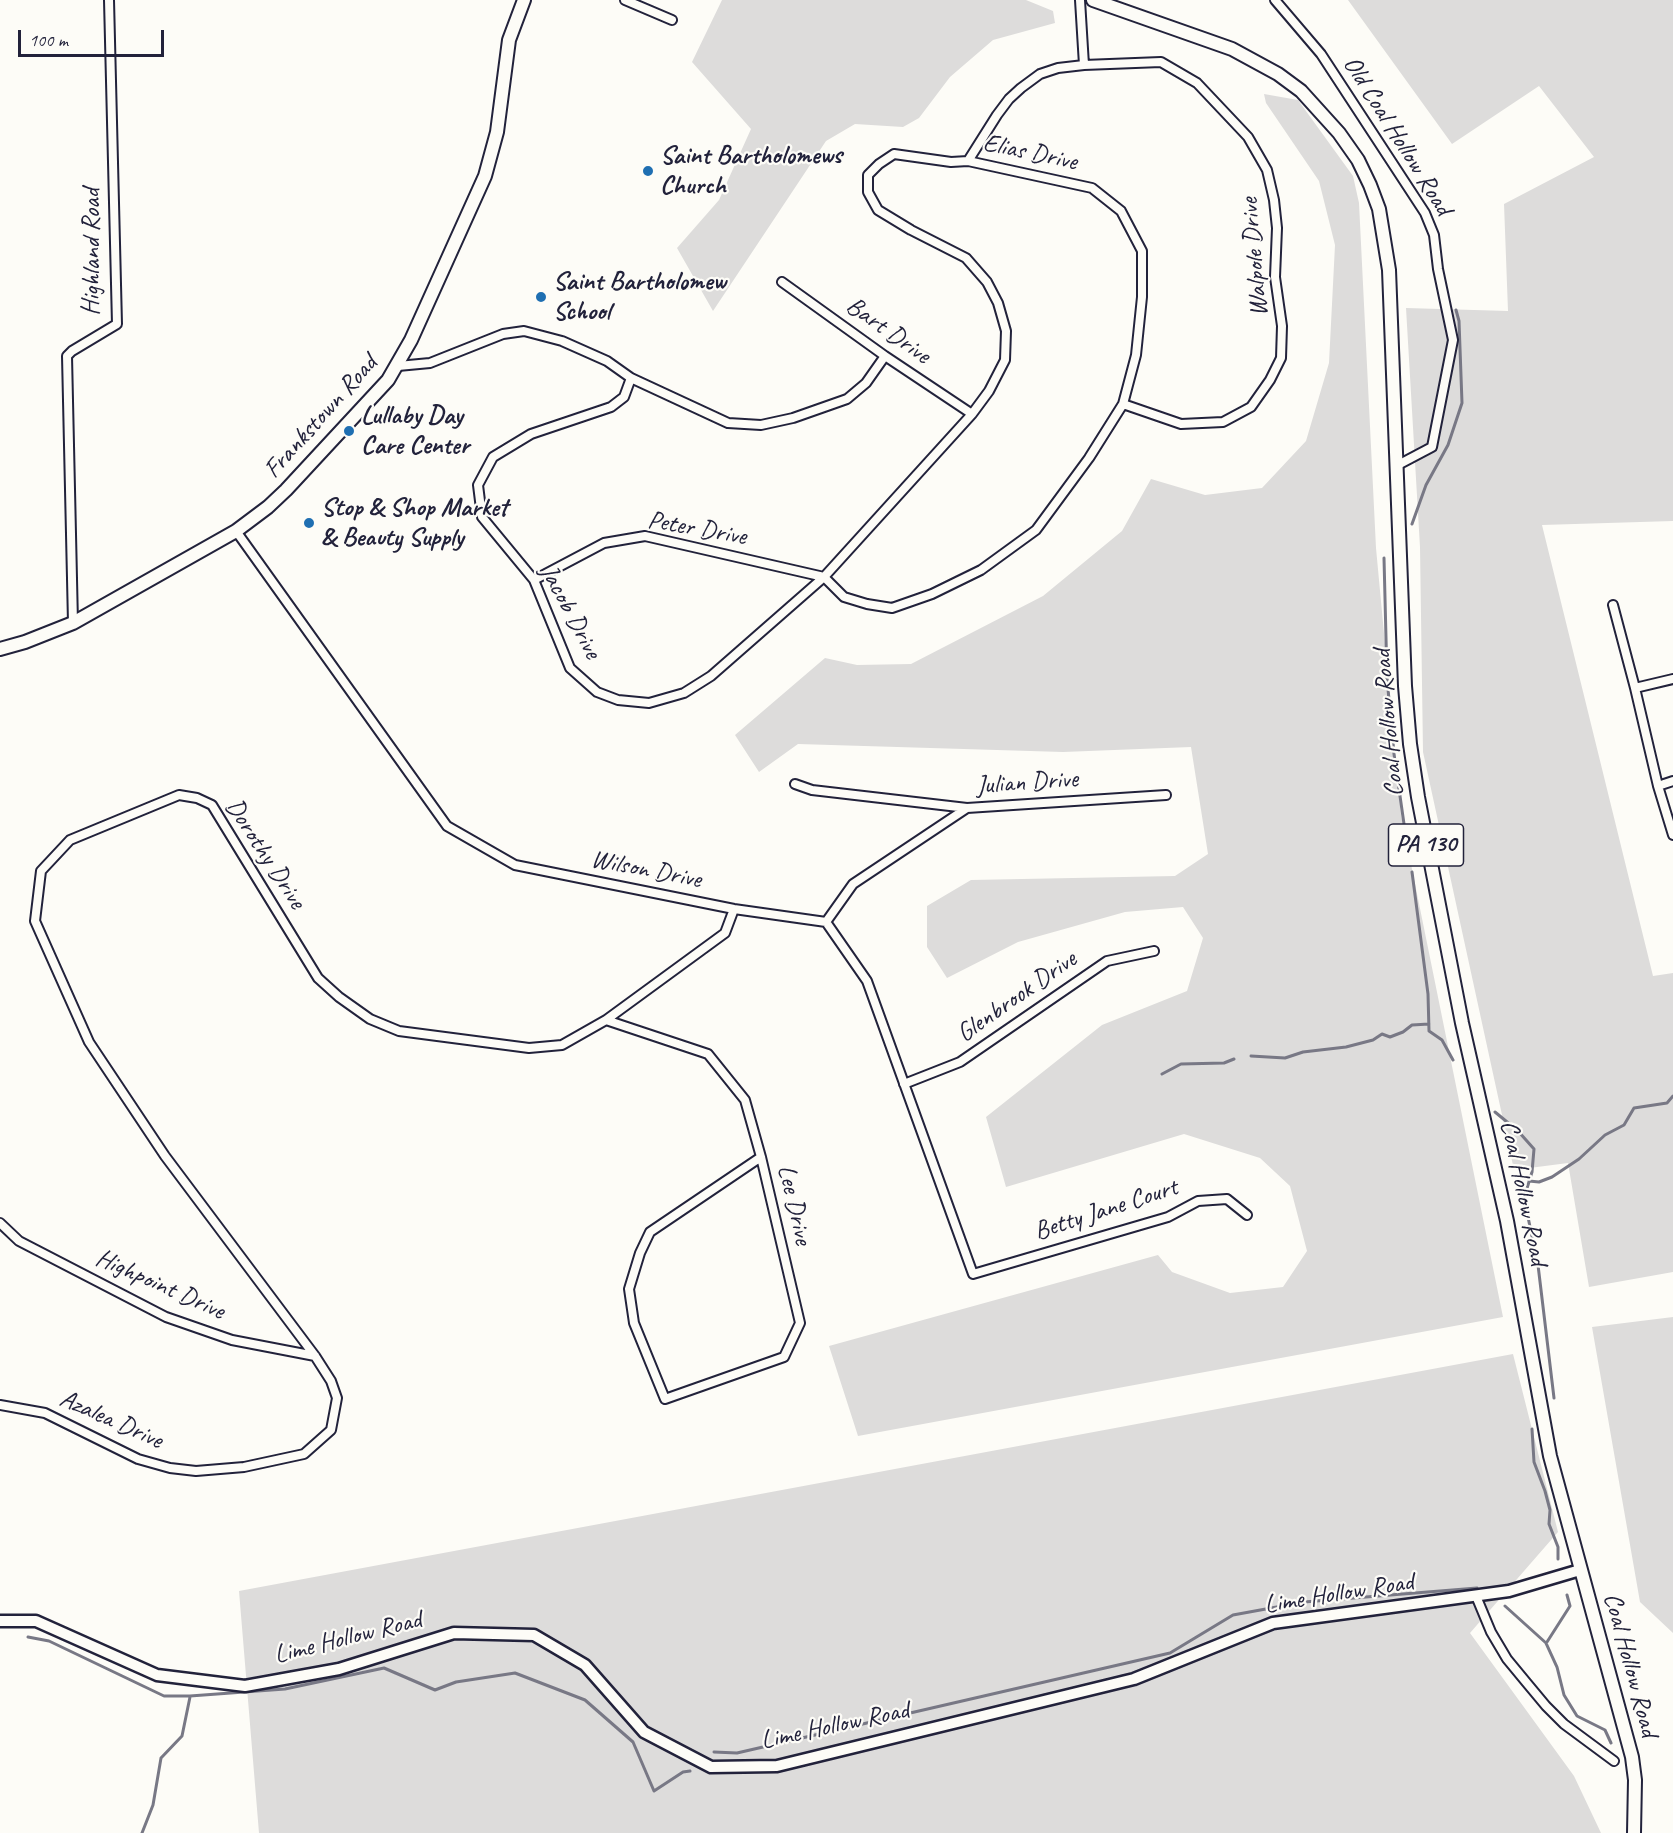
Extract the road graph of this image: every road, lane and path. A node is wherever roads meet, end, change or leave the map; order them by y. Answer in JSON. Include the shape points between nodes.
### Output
{"nodes":[{"id":1,"x":109,"y":0,"type":"edge"},
{"id":2,"x":524,"y":0,"type":"edge"},
{"id":3,"x":625,"y":0,"type":"edge"},
{"id":4,"x":1080,"y":0,"type":"edge"},
{"id":5,"x":1093,"y":0,"type":"edge"},
{"id":6,"x":1275,"y":0,"type":"edge"},
{"id":7,"x":672,"y":20,"type":"dead end"},
{"id":8,"x":1084,"y":65,"type":"junction"},
{"id":9,"x":968,"y":161,"type":"junction"},
{"id":10,"x":782,"y":282,"type":"dead end"},
{"id":11,"x":885,"y":356,"type":"junction"},
{"id":12,"x":398,"y":366,"type":"junction"},
{"id":13,"x":632,"y":378,"type":"junction"},
{"id":14,"x":1123,"y":404,"type":"junction"},
{"id":15,"x":972,"y":414,"type":"junction"},
{"id":16,"x":1396,"y":466,"type":"junction"},
{"id":17,"x":236,"y":531,"type":"junction"},
{"id":18,"x":824,"y":576,"type":"junction"},
{"id":19,"x":534,"y":580,"type":"junction"},
{"id":20,"x":1613,"y":605,"type":"dead end"},
{"id":21,"x":74,"y":623,"type":"junction"},
{"id":22,"x":0,"y":649,"type":"edge"},
{"id":23,"x":1673,"y":679,"type":"edge"},
{"id":24,"x":1635,"y":688,"type":"junction"},
{"id":25,"x":1673,"y":781,"type":"edge"},
{"id":26,"x":795,"y":784,"type":"dead end"},
{"id":27,"x":1658,"y":786,"type":"junction"},
{"id":28,"x":1166,"y":795,"type":"dead end"},
{"id":29,"x":968,"y":808,"type":"junction"},
{"id":30,"x":1673,"y":835,"type":"edge"},
{"id":31,"x":734,"y":909,"type":"junction"},
{"id":32,"x":826,"y":922,"type":"junction"},
{"id":33,"x":1154,"y":951,"type":"dead end"},
{"id":34,"x":606,"y":1020,"type":"junction"},
{"id":35,"x":904,"y":1083,"type":"junction"},
{"id":36,"x":761,"y":1157,"type":"junction"},
{"id":37,"x":1247,"y":1215,"type":"dead end"},
{"id":38,"x":0,"y":1224,"type":"edge"},
{"id":39,"x":315,"y":1356,"type":"junction"},
{"id":40,"x":0,"y":1405,"type":"edge"},
{"id":41,"x":1580,"y":1570,"type":"junction"},
{"id":42,"x":1476,"y":1596,"type":"junction"},
{"id":43,"x":0,"y":1621,"type":"edge"},
{"id":44,"x":1614,"y":1761,"type":"dead end"},
{"id":45,"x":1634,"y":1833,"type":"edge"}],
"edges":[{"from":1,"to":21,"type":"street","name":"Highland Road","via":[[117,324],[67,356]]},
{"from":2,"to":12,"type":"main road","name":"Frankstown Road","via":[[508,40],[497,132],[485,176]]},
{"from":3,"to":7,"type":"street"},
{"from":4,"to":8,"type":"street"},
{"from":5,"to":16,"type":"main road","name":"Coal Hollow Road","number":"PA 130","via":[[1232,49],[1271,69],[1301,91],[1358,160],[1379,209],[1387,250]]},
{"from":6,"to":16,"type":"street","name":"Old Coal Hollow Road","via":[[1321,54],[1425,213],[1434,235],[1453,340],[1432,447]]},
{"from":8,"to":9,"type":"street","name":"Walpole Drive","via":[[1040,74],[1021,88],[997,115]]},
{"from":8,"to":14,"type":"street","name":"Walpole Drive","via":[[1161,62],[1197,83],[1248,137],[1267,170],[1274,200],[1281,358],[1251,407],[1222,422],[1181,424]]},
{"from":9,"to":14,"type":"street","name":"Elias Drive","via":[[1092,188],[1120,210],[1142,251],[1136,355]]},
{"from":9,"to":15,"type":"street","name":"Elias Drive","via":[[894,154],[868,174],[868,192],[878,210],[966,258],[987,282],[998,303],[1006,332],[1005,360]]},
{"from":10,"to":11,"type":"street","name":"Bart Drive"},
{"from":11,"to":13,"type":"street","via":[[866,383],[847,399],[761,425],[728,423]]},
{"from":11,"to":15,"type":"street","name":"Bart Drive"},
{"from":12,"to":13,"type":"street","via":[[430,363],[503,334],[524,331],[562,340],[607,361]]},
{"from":12,"to":17,"type":"main road","name":"Frankstown Road","via":[[375,396],[286,490]]},
{"from":13,"to":19,"type":"street","name":"Jacob Drive","via":[[624,397],[611,407],[531,434],[493,457],[478,485],[482,517]]},
{"from":14,"to":18,"type":"street","name":"Elias Drive","via":[[1036,530],[981,570],[892,608],[844,597]]},
{"from":15,"to":18,"type":"street","name":"Elias Drive"},
{"from":16,"to":41,"type":"main road","name":"Coal Hollow Road","number":"PA 130","via":[[1405,686],[1418,797],[1461,1023],[1507,1221],[1540,1409]]},
{"from":17,"to":21,"type":"main road","name":"Frankstown Road"},
{"from":17,"to":31,"type":"street","name":"Wilson Drive","via":[[447,826],[515,864]]},
{"from":18,"to":19,"type":"street","name":"Peter Drive","via":[[645,536],[604,543]]},
{"from":18,"to":19,"type":"street","name":"Jacob Drive","via":[[711,676],[684,693],[649,703],[618,700],[597,692],[570,668]]},
{"from":20,"to":24,"type":"street"},
{"from":21,"to":22,"type":"main road","name":"Frankstown Road"},
{"from":23,"to":24,"type":"street"},
{"from":24,"to":27,"type":"street"},
{"from":25,"to":27,"type":"street"},
{"from":26,"to":29,"type":"street","via":[[812,790]]},
{"from":27,"to":30,"type":"street"},
{"from":28,"to":29,"type":"street","name":"Julian Drive"},
{"from":29,"to":32,"type":"street","name":"Julian Drive","via":[[853,884]]},
{"from":31,"to":32,"type":"street","name":"Wilson Drive"},
{"from":31,"to":34,"type":"street","name":"Dorothy Drive","via":[[725,933]]},
{"from":32,"to":35,"type":"street","via":[[867,981]]},
{"from":33,"to":35,"type":"street","name":"Glenbrook Drive","via":[[1107,961],[960,1062]]},
{"from":34,"to":36,"type":"street","name":"Lee Drive","via":[[708,1054],[745,1100]]},
{"from":34,"to":39,"type":"street","name":"Dorothy Drive","via":[[562,1045],[529,1048],[399,1031],[370,1019],[318,978],[212,805],[197,798],[179,795],[70,840],[41,871],[34,921],[89,1042],[165,1156]]},
{"from":35,"to":37,"type":"street","name":"Betty Jane Court","via":[[973,1274],[1168,1217],[1198,1201],[1227,1199]]},
{"from":36,"to":36,"type":"street","name":"Lee Drive","via":[[800,1323],[784,1357],[665,1399],[634,1323],[629,1289],[640,1253],[650,1232]]},
{"from":38,"to":39,"type":"street","name":"Highpoint Drive","via":[[19,1241],[166,1317],[232,1340]]},
{"from":39,"to":40,"type":"street","name":"Azalea Drive","via":[[337,1398],[331,1430],[304,1454],[244,1467],[196,1472],[170,1468],[138,1459],[45,1413]]},
{"from":41,"to":42,"type":"street","name":"Lime Hollow Road","via":[[1509,1591]]},
{"from":41,"to":45,"type":"main road","name":"Coal Hollow Road","number":"PA 130","via":[[1632,1757]]},
{"from":42,"to":43,"type":"street","name":"Lime Hollow Road","via":[[1273,1623],[1134,1679],[777,1766],[711,1767],[644,1732],[585,1665],[534,1635],[454,1634],[339,1669],[245,1686],[157,1675],[36,1621]]},
{"from":42,"to":44,"type":"street","via":[[1507,1659],[1546,1706]]}]}
